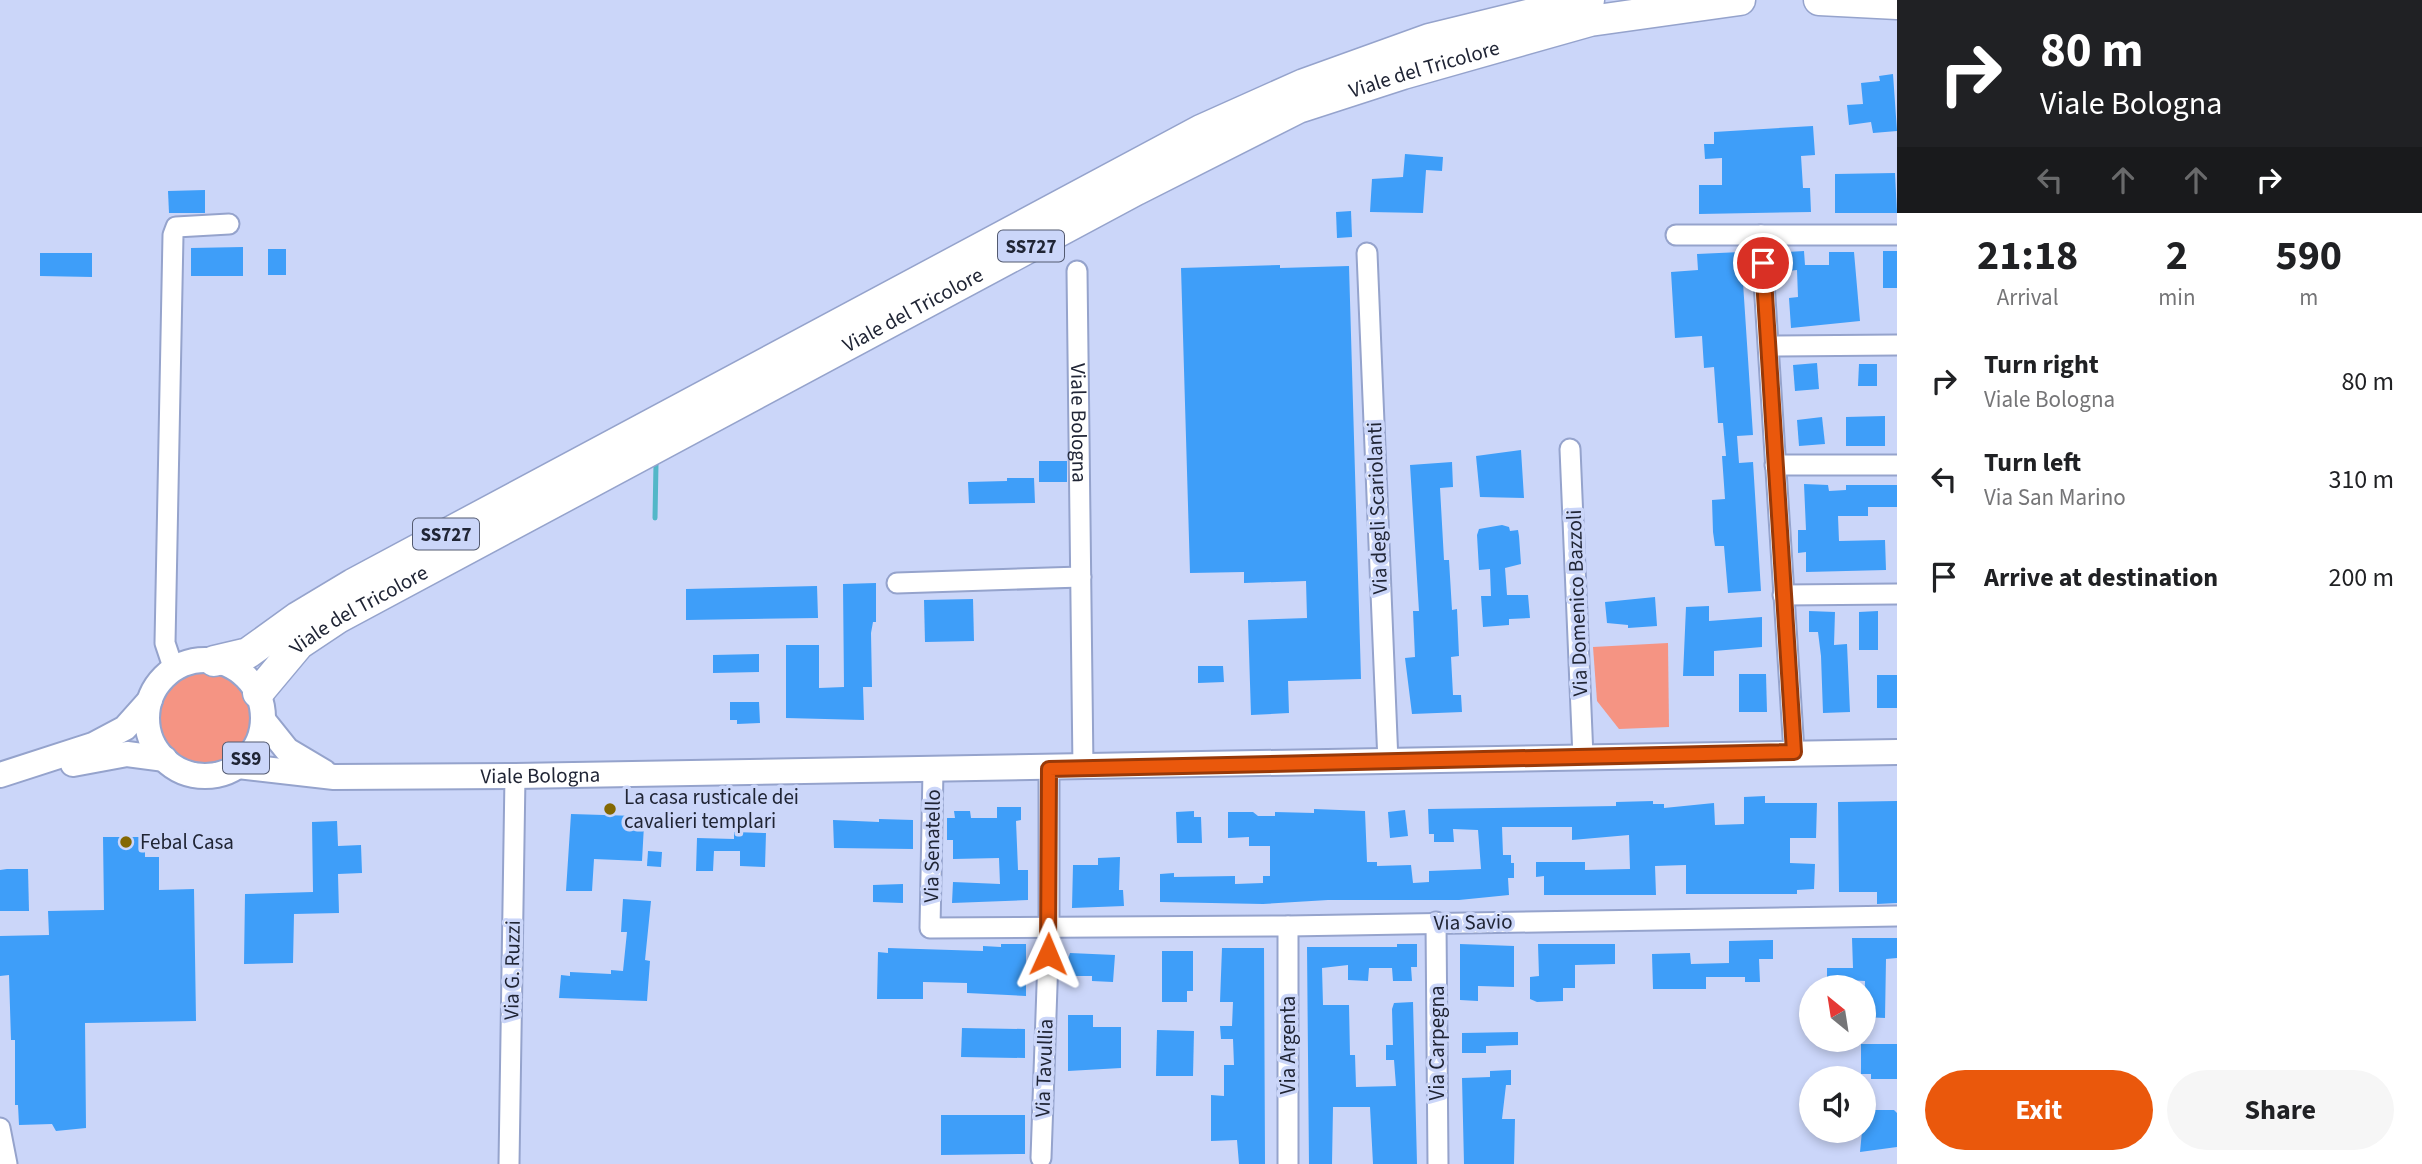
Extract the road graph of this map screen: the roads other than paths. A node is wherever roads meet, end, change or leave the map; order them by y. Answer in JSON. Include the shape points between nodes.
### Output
{"nodes":[{"id":1,"x":1589,"y":0,"type":"edge"},
{"id":2,"x":1740,"y":0,"type":"edge"},
{"id":3,"x":1819,"y":0,"type":"edge"},
{"id":4,"x":1897,"y":4,"type":"edge"},
{"id":5,"x":229,"y":224,"type":"dead end"},
{"id":6,"x":1676,"y":235,"type":"dead end"},
{"id":7,"x":1761,"y":235,"type":"junction"},
{"id":8,"x":1897,"y":235,"type":"edge"},
{"id":9,"x":1367,"y":253,"type":"dead end"},
{"id":10,"x":1077,"y":271,"type":"dead end"},
{"id":11,"x":1897,"y":345,"type":"edge"},
{"id":12,"x":1769,"y":346,"type":"junction"},
{"id":13,"x":1570,"y":449,"type":"dead end"},
{"id":14,"x":1775,"y":465,"type":"junction"},
{"id":15,"x":1897,"y":465,"type":"edge"},
{"id":16,"x":1082,"y":577,"type":"junction"},
{"id":17,"x":897,"y":583,"type":"dead end"},
{"id":18,"x":1897,"y":594,"type":"edge"},
{"id":19,"x":1783,"y":595,"type":"junction"},
{"id":20,"x":215,"y":661,"type":"junction"},
{"id":21,"x":174,"y":670,"type":"junction"},
{"id":22,"x":150,"y":700,"type":"junction"},
{"id":23,"x":261,"y":707,"type":"junction"},
{"id":24,"x":1897,"y":751,"type":"edge"},
{"id":25,"x":1794,"y":752,"type":"junction"},
{"id":26,"x":1583,"y":757,"type":"junction"},
{"id":27,"x":165,"y":759,"type":"junction"},
{"id":28,"x":1388,"y":762,"type":"junction"},
{"id":29,"x":238,"y":766,"type":"junction"},
{"id":30,"x":1083,"y":768,"type":"junction"},
{"id":31,"x":1049,"y":769,"type":"junction"},
{"id":32,"x":933,"y":770,"type":"junction"},
{"id":33,"x":0,"y":776,"type":"edge"},
{"id":34,"x":514,"y":776,"type":"junction"},
{"id":35,"x":334,"y":777,"type":"junction"},
{"id":36,"x":1897,"y":916,"type":"edge"},
{"id":37,"x":1436,"y":922,"type":"junction"},
{"id":38,"x":1288,"y":926,"type":"junction"},
{"id":39,"x":1049,"y":929,"type":"junction"},
{"id":40,"x":0,"y":1128,"type":"edge"},
{"id":41,"x":1041,"y":1158,"type":"dead end"},
{"id":42,"x":7,"y":1164,"type":"edge"},
{"id":43,"x":509,"y":1164,"type":"edge"},
{"id":44,"x":1288,"y":1164,"type":"edge"},
{"id":45,"x":1438,"y":1164,"type":"edge"}],
"edges":[{"from":1,"to":20,"type":"highway","name":"Viale del Tricolore","number":"SS727","via":[[1429,39],[1304,83],[1201,130],[353,584],[248,653]]},
{"from":2,"to":23,"type":"highway","name":"Viale del Tricolore","number":"SS727","via":[[1590,21],[1298,108],[1136,190],[338,618],[299,644]]},
{"from":3,"to":4,"type":"highway"},
{"from":5,"to":21,"type":"street","via":[[176,227],[173,235],[165,643]]},
{"from":6,"to":7,"type":"street"},
{"from":7,"to":8,"type":"street"},
{"from":7,"to":12,"type":"street"},
{"from":9,"to":28,"type":"street","name":"Via degli Scariolanti"},
{"from":10,"to":16,"type":"street","name":"Viale Bologna"},
{"from":11,"to":12,"type":"street"},
{"from":12,"to":14,"type":"street"},
{"from":13,"to":26,"type":"street","name":"Via Domenico Bazzoli"},
{"from":14,"to":15,"type":"street"},
{"from":14,"to":19,"type":"street"},
{"from":16,"to":17,"type":"street"},
{"from":16,"to":30,"type":"street","name":"Viale Bologna"},
{"from":18,"to":19,"type":"street"},
{"from":19,"to":25,"type":"street"},
{"from":20,"to":21,"type":"main road","via":[[186,663]]},
{"from":20,"to":23,"type":"main road","via":[[240,672]]},
{"from":21,"to":22,"type":"main road"},
{"from":22,"to":27,"type":"main road","via":[[151,738]]},
{"from":22,"to":33,"type":"main road","via":[[125,727],[93,745]]},
{"from":23,"to":29,"type":"main road","number":"SS9","via":[[260,738]]},
{"from":23,"to":35,"type":"main road","name":"Viale Bologna","via":[[287,750]]},
{"from":24,"to":25,"type":"main road","name":"Viale Bologna"},
{"from":25,"to":26,"type":"main road","name":"Viale Bologna"},
{"from":26,"to":28,"type":"main road","name":"Viale Bologna"},
{"from":27,"to":29,"type":"main road","number":"SS9","via":[[200,775]]},
{"from":27,"to":33,"type":"main road","via":[[127,754]]},
{"from":28,"to":30,"type":"main road","name":"Viale Bologna"},
{"from":29,"to":35,"type":"main road","name":"Viale Bologna"},
{"from":30,"to":31,"type":"main road","name":"Viale Bologna"},
{"from":31,"to":32,"type":"main road","name":"Viale Bologna"},
{"from":31,"to":39,"type":"street","name":"Via Tavullia"},
{"from":32,"to":34,"type":"main road","name":"Viale Bologna"},
{"from":32,"to":39,"type":"street","name":"Via Senatello","via":[[930,928]]},
{"from":34,"to":35,"type":"main road","name":"Viale Bologna"},
{"from":34,"to":43,"type":"street","name":"Via G. Ruzzi"},
{"from":36,"to":37,"type":"street","name":"Via Savio"},
{"from":37,"to":38,"type":"street","name":"Via Savio"},
{"from":37,"to":45,"type":"street","name":"Via Carpegna"},
{"from":38,"to":39,"type":"street","name":"Via Savio"},
{"from":38,"to":44,"type":"street","name":"Via Argenta"},
{"from":39,"to":41,"type":"street","name":"Via Tavullia"},
{"from":40,"to":42,"type":"street"}]}
